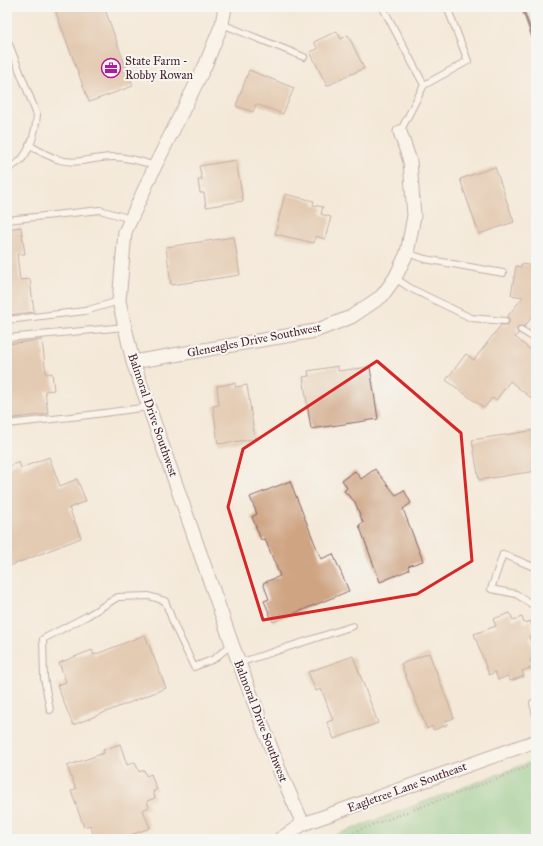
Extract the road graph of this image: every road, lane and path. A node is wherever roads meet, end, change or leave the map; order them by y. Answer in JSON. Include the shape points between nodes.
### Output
{"nodes":[{"id":1,"x":225,"y":7,"type":"edge"},
{"id":2,"x":386,"y":7,"type":"edge"},
{"id":3,"x":447,"y":7,"type":"edge"},
{"id":4,"x":222,"y":24,"type":"junction"},
{"id":5,"x":7,"y":39,"type":"edge"},
{"id":6,"x":304,"y":57,"type":"dead end"},
{"id":7,"x":424,"y":85,"type":"junction"},
{"id":8,"x":400,"y":132,"type":"joint"},
{"id":9,"x":29,"y":145,"type":"junction"},
{"id":10,"x":155,"y":166,"type":"junction"},
{"id":11,"x":7,"y":169,"type":"edge"},
{"id":12,"x":131,"y":219,"type":"junction"},
{"id":13,"x":7,"y":220,"type":"edge"},
{"id":14,"x":407,"y":253,"type":"junction"},
{"id":15,"x":503,"y":273,"type":"dead end"},
{"id":16,"x":395,"y":278,"type":"junction"},
{"id":17,"x":119,"y":301,"type":"junction"},
{"id":18,"x":7,"y":320,"type":"edge"},
{"id":19,"x":505,"y":321,"type":"dead end"},
{"id":20,"x":125,"y":327,"type":"junction"},
{"id":21,"x":521,"y":330,"type":"dead end"},
{"id":22,"x":7,"y":338,"type":"edge"},
{"id":23,"x":536,"y":338,"type":"edge"},
{"id":24,"x":134,"y":362,"type":"junction"},
{"id":25,"x":149,"y":407,"type":"junction"},
{"id":26,"x":7,"y":424,"type":"edge"},
{"id":27,"x":536,"y":568,"type":"edge"},
{"id":28,"x":536,"y":608,"type":"edge"},
{"id":29,"x":353,"y":626,"type":"dead end"},
{"id":30,"x":232,"y":644,"type":"junction"},
{"id":31,"x":239,"y":663,"type":"junction"},
{"id":32,"x":536,"y":702,"type":"edge"},
{"id":33,"x":50,"y":710,"type":"dead end"},
{"id":34,"x":536,"y":715,"type":"edge"},
{"id":35,"x":536,"y":741,"type":"edge"},
{"id":36,"x":536,"y":764,"type":"edge"},
{"id":37,"x":303,"y":824,"type":"junction"},
{"id":38,"x":280,"y":839,"type":"edge"},
{"id":39,"x":335,"y":839,"type":"edge"}],
"edges":[{"from":1,"to":4,"type":"street","name":"Balmoral Drive Southwest"},
{"from":2,"to":7,"type":"lane","via":[[383,8]]},
{"from":3,"to":7,"type":"lane","via":[[468,61]]},
{"from":4,"to":6,"type":"lane"},
{"from":4,"to":10,"type":"street","name":"Balmoral Drive Southwest","via":[[205,66]]},
{"from":5,"to":9,"type":"lane","via":[[37,115],[36,129]]},
{"from":7,"to":8,"type":"lane","name":"Gleneagles Drive Southwest"},
{"from":8,"to":14,"type":"street","name":"Gleneagles Drive Southwest","via":[[410,161],[413,192],[414,216]]},
{"from":9,"to":10,"type":"lane","via":[[61,161],[134,158]]},
{"from":9,"to":11,"type":"lane","via":[[20,161]]},
{"from":10,"to":12,"type":"street","name":"Balmoral Drive Southwest"},
{"from":12,"to":13,"type":"lane","via":[[100,210]]},
{"from":12,"to":17,"type":"street","name":"Balmoral Drive Southwest","via":[[125,232]]},
{"from":14,"to":15,"type":"lane","via":[[425,259]]},
{"from":14,"to":16,"type":"street","name":"Gleneagles Drive Southwest"},
{"from":16,"to":19,"type":"lane","via":[[471,318]]},
{"from":16,"to":24,"type":"street","name":"Gleneagles Drive Southwest","via":[[382,296],[351,316],[315,331]]},
{"from":17,"to":18,"type":"lane","via":[[85,311]]},
{"from":17,"to":20,"type":"street","name":"Balmoral Drive Southwest"},
{"from":20,"to":22,"type":"lane"},
{"from":20,"to":24,"type":"street","name":"Balmoral Drive Southwest"},
{"from":21,"to":23,"type":"lane"},
{"from":24,"to":25,"type":"street","name":"Balmoral Drive Southwest"},
{"from":25,"to":26,"type":"lane"},
{"from":25,"to":30,"type":"street","name":"Balmoral Drive Southwest"},
{"from":27,"to":28,"type":"lane","via":[[503,554],[491,589],[516,594]]},
{"from":29,"to":31,"type":"lane"},
{"from":30,"to":31,"type":"street","name":"Balmoral Drive Southwest"},
{"from":30,"to":33,"type":"lane","via":[[214,659],[194,667],[165,602],[149,596],[118,597],[43,639],[44,678]]},
{"from":31,"to":37,"type":"street","name":"Balmoral Drive Southwest"},
{"from":32,"to":34,"type":"lane","via":[[533,703]]},
{"from":35,"to":37,"type":"street","name":"Eagletree Lane Southeast"},
{"from":36,"to":39,"type":"path"},
{"from":37,"to":38,"type":"street","name":"Eagletree Lane Southeast"}]}
